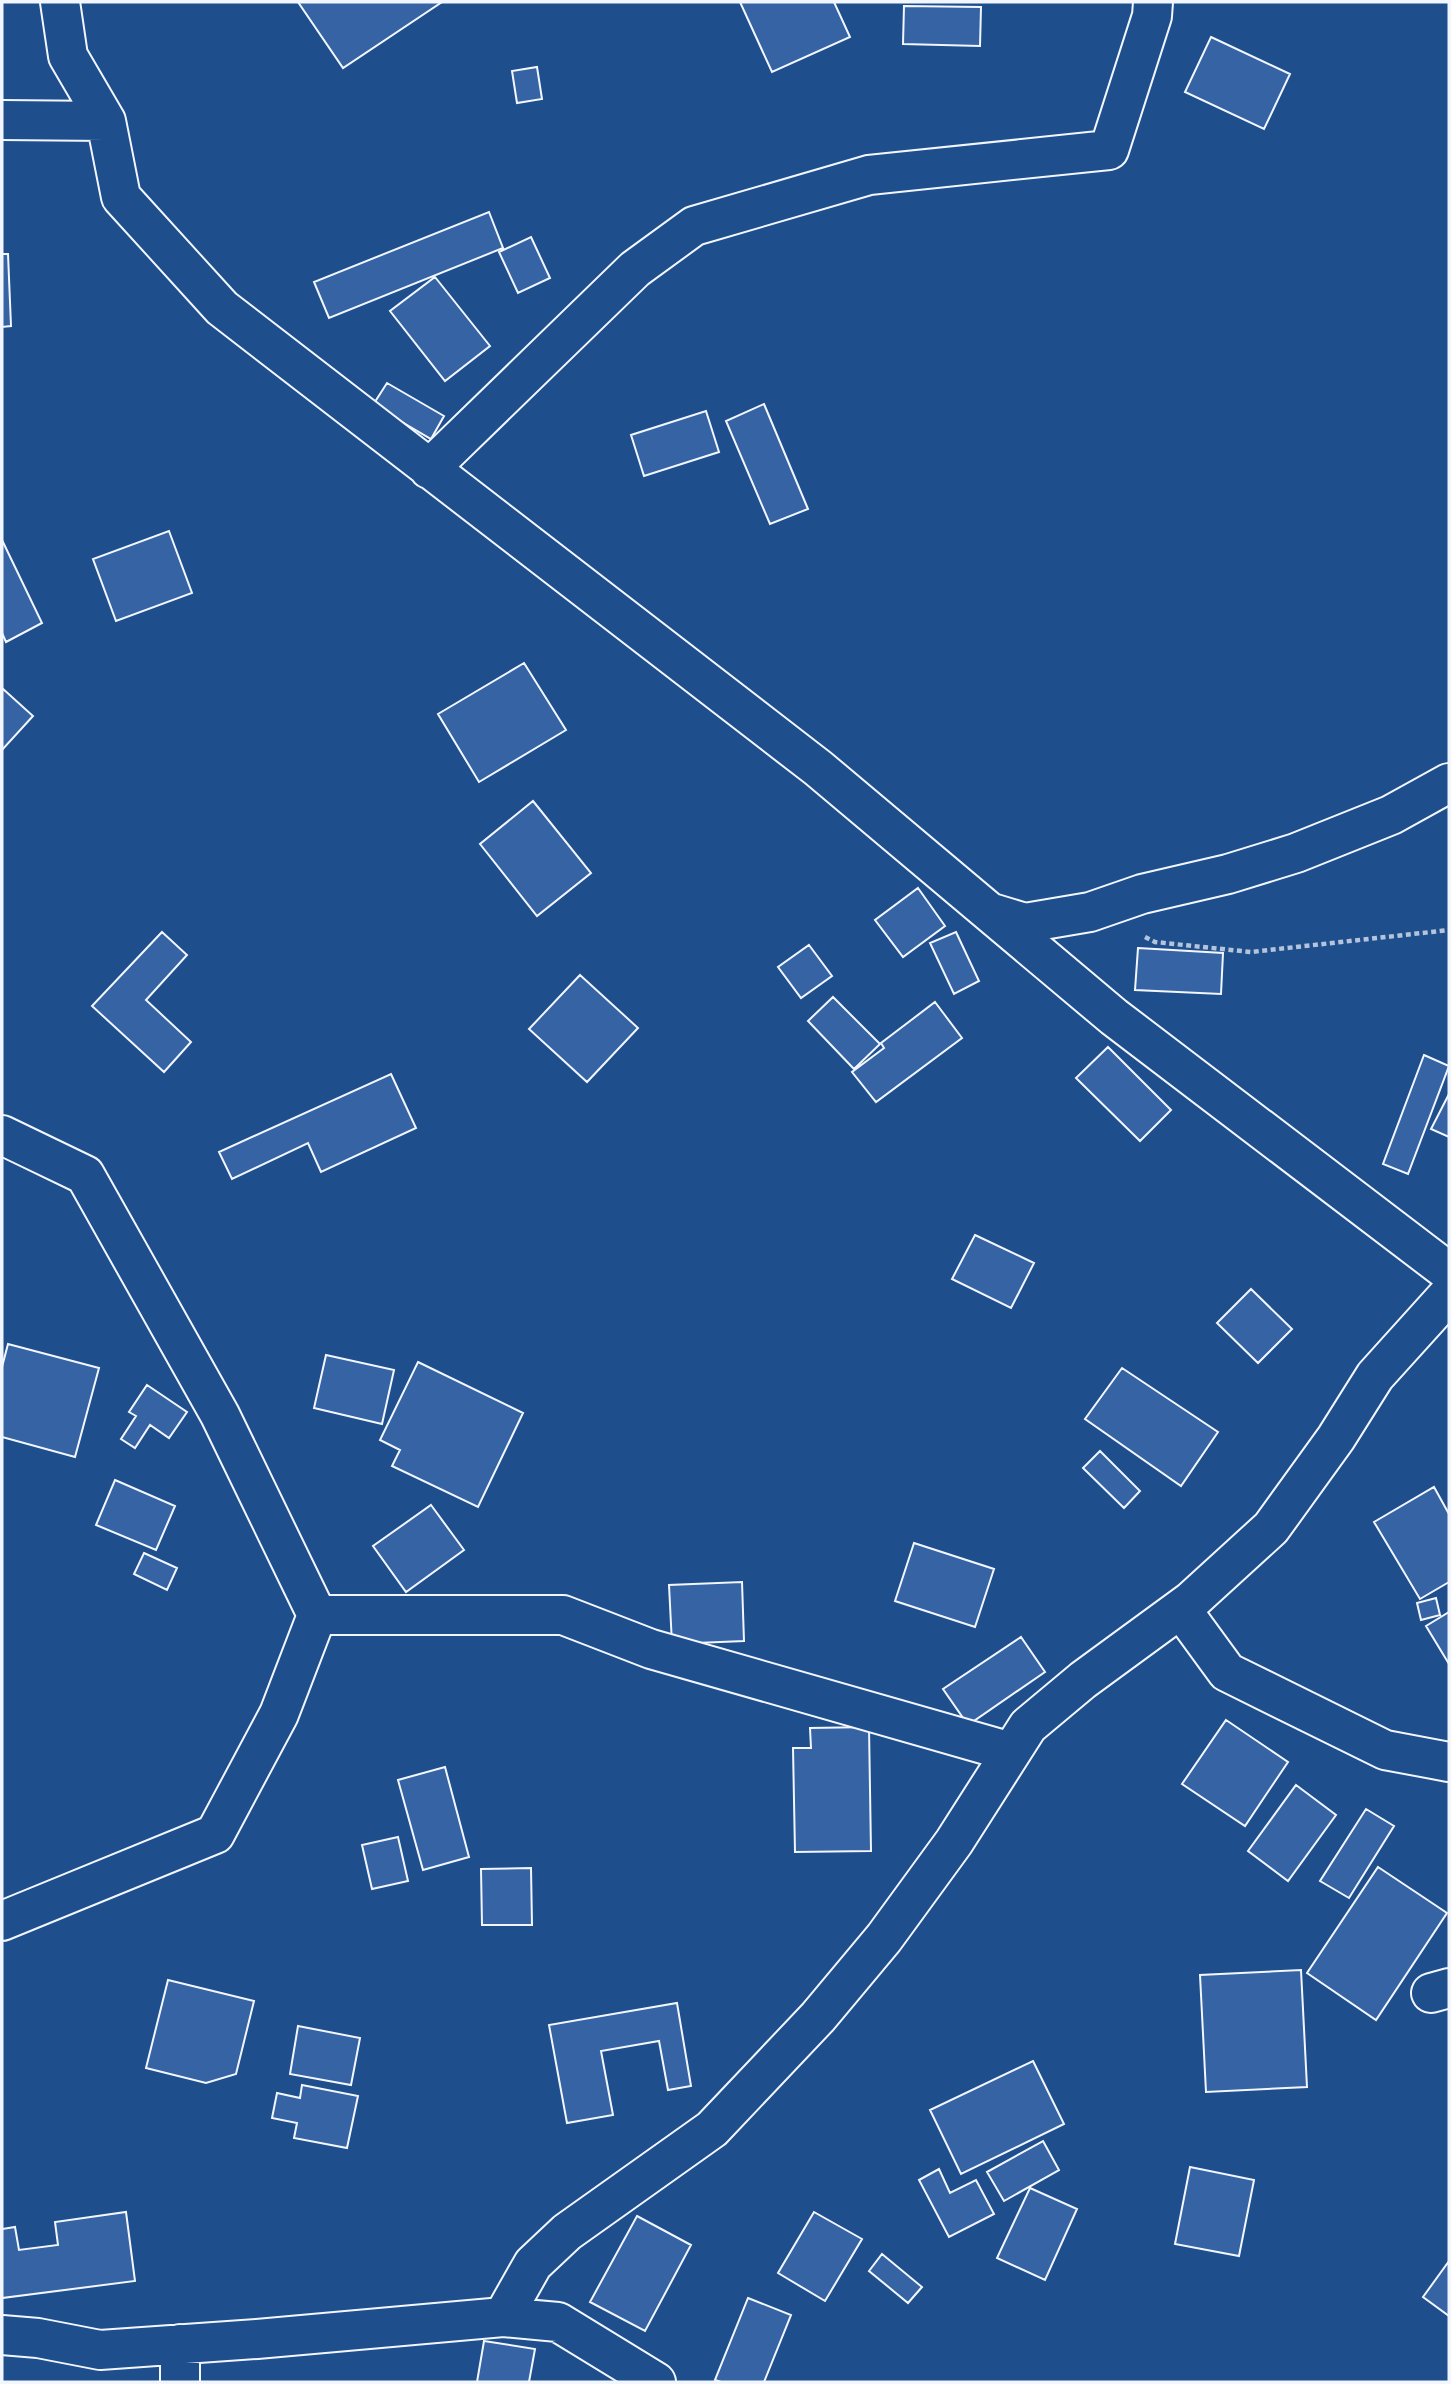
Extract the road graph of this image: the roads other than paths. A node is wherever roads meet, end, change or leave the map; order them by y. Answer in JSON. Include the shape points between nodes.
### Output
{"nodes":[{"id":1,"x":60,"y":2,"type":"edge"},
{"id":2,"x":1153,"y":2,"type":"edge"},
{"id":3,"x":2,"y":120,"type":"edge"},
{"id":4,"x":106,"y":121,"type":"junction"},
{"id":5,"x":429,"y":469,"type":"junction"},
{"id":6,"x":1449,"y":783,"type":"edge"},
{"id":7,"x":989,"y":913,"type":"junction"},
{"id":8,"x":2,"y":1135,"type":"edge"},
{"id":9,"x":1449,"y":1272,"type":"edge"},
{"id":10,"x":1449,"y":1294,"type":"edge"},
{"id":11,"x":1181,"y":1609,"type":"junction"},
{"id":12,"x":317,"y":1615,"type":"junction"},
{"id":13,"x":1011,"y":1752,"type":"junction"},
{"id":14,"x":1449,"y":1762,"type":"edge"},
{"id":15,"x":2,"y":1921,"type":"edge"},
{"id":16,"x":503,"y":2317,"type":"junction"},
{"id":17,"x":2,"y":2335,"type":"edge"},
{"id":18,"x":180,"y":2344,"type":"junction"},
{"id":19,"x":180,"y":2382,"type":"edge"},
{"id":20,"x":656,"y":2382,"type":"edge"}],
"edges":[{"from":1,"to":4,"type":"street","via":[[68,56]]},
{"from":2,"to":5,"type":"street","via":[[1153,16],[1109,150],[869,175],[694,226],[635,269]]},
{"from":3,"to":4,"type":"street"},
{"from":4,"to":5,"type":"street","via":[[121,197],[222,308]]},
{"from":5,"to":7,"type":"street","via":[[818,768]]},
{"from":6,"to":7,"type":"street","via":[[1391,815],[1228,874],[1142,894],[1090,912],[1025,923]]},
{"from":7,"to":9,"type":"street","via":[[1114,1017]]},
{"from":8,"to":12,"type":"street","via":[[85,1175],[220,1415]]},
{"from":10,"to":11,"type":"street","via":[[1375,1376],[1271,1528]]},
{"from":11,"to":13,"type":"street","via":[[1028,1726]]},
{"from":11,"to":14,"type":"street","via":[[1227,1672],[1385,1750]]},
{"from":12,"to":13,"type":"street","via":[[563,1615],[652,1649]]},
{"from":12,"to":15,"type":"street","via":[[279,1714],[215,1834]]},
{"from":13,"to":16,"type":"street","via":[[954,1842],[884,1938],[818,2017],[712,2129],[567,2232],[533,2264]]},
{"from":16,"to":18,"type":"street"},
{"from":16,"to":20,"type":"street","via":[[558,2322]]},
{"from":17,"to":18,"type":"street","via":[[100,2350]]},
{"from":18,"to":19,"type":"street"}]}
